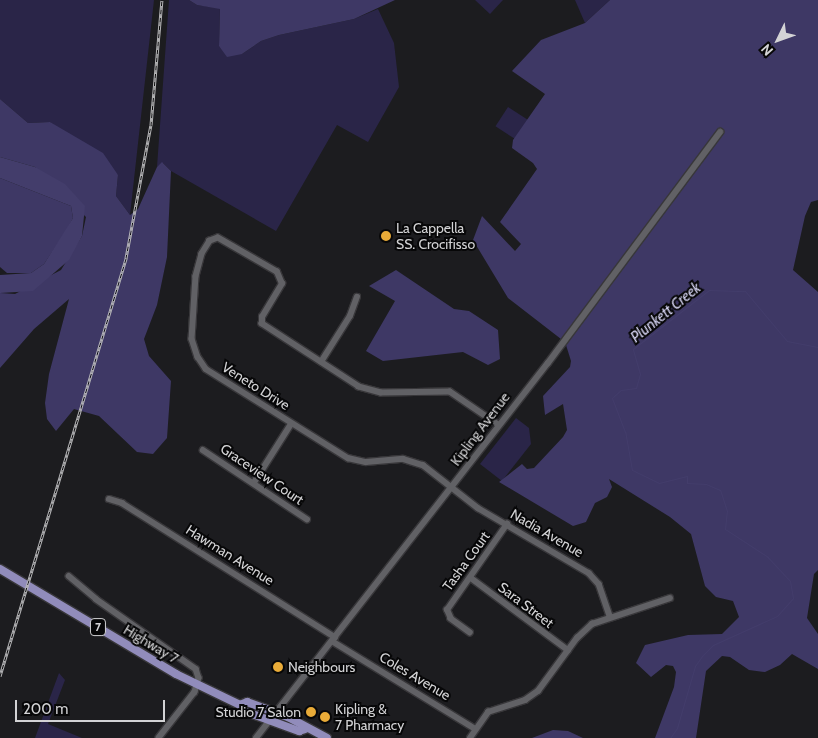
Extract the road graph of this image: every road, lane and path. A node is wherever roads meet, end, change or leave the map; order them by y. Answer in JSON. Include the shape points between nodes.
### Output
{"nodes":[{"id":1,"x":720,"y":132,"type":"dead end"},
{"id":2,"x":357,"y":297,"type":"dead end"},
{"id":3,"x":321,"y":362,"type":"junction"},
{"id":4,"x":291,"y":424,"type":"junction"},
{"id":5,"x":498,"y":425,"type":"junction"},
{"id":6,"x":203,"y":450,"type":"dead end"},
{"id":7,"x":255,"y":481,"type":"junction"},
{"id":8,"x":451,"y":487,"type":"junction"},
{"id":9,"x":109,"y":499,"type":"dead end"},
{"id":10,"x":307,"y":519,"type":"dead end"},
{"id":11,"x":507,"y":524,"type":"junction"},
{"id":12,"x":0,"y":569,"type":"edge"},
{"id":13,"x":69,"y":576,"type":"dead end"},
{"id":14,"x":471,"y":578,"type":"junction"},
{"id":15,"x":670,"y":598,"type":"dead end"},
{"id":16,"x":610,"y":616,"type":"junction"},
{"id":17,"x":470,"y":633,"type":"dead end"},
{"id":18,"x":334,"y":639,"type":"junction"},
{"id":19,"x":568,"y":650,"type":"junction"},
{"id":20,"x":197,"y":685,"type":"junction"},
{"id":21,"x":240,"y":705,"type":"junction"},
{"id":22,"x":276,"y":713,"type":"junction"},
{"id":23,"x":270,"y":720,"type":"junction"},
{"id":24,"x":474,"y":728,"type":"junction"},
{"id":25,"x":306,"y":729,"type":"junction"},
{"id":26,"x":159,"y":738,"type":"edge"},
{"id":27,"x":256,"y":738,"type":"edge"},
{"id":28,"x":327,"y":738,"type":"edge"},
{"id":29,"x":470,"y":738,"type":"edge"}],
"edges":[{"from":1,"to":5,"type":"street","name":"Kipling Avenue"},
{"from":2,"to":3,"type":"street","via":[[350,316]]},
{"from":3,"to":4,"type":"street","name":"Veneto Drive","via":[[262,324],[262,317],[282,284],[280,275],[221,239],[210,241],[196,269],[192,332],[195,352],[211,373]]},
{"from":3,"to":5,"type":"street","name":"Veneto Drive","via":[[372,392],[434,390],[454,394]]},
{"from":4,"to":7,"type":"street"},
{"from":4,"to":8,"type":"street","name":"Veneto Drive","via":[[352,460],[414,461]]},
{"from":5,"to":8,"type":"street","name":"Kipling Avenue"},
{"from":6,"to":7,"type":"street","name":"Graceview Court"},
{"from":7,"to":10,"type":"street","name":"Graceview Court"},
{"from":8,"to":11,"type":"street","name":"Nadia Avenue"},
{"from":8,"to":18,"type":"street","name":"Kipling Avenue"},
{"from":9,"to":18,"type":"street","name":"Hawman Avenue","via":[[122,502]]},
{"from":11,"to":14,"type":"street","name":"Tasha Court"},
{"from":11,"to":16,"type":"street","name":"Nadia Avenue","via":[[589,573],[599,584]]},
{"from":12,"to":20,"type":"main road","name":"Highway 7","number":"7"},
{"from":13,"to":20,"type":"street","via":[[96,599],[196,669]]},
{"from":14,"to":17,"type":"street","name":"Tasha Court","via":[[447,610],[451,619]]},
{"from":14,"to":19,"type":"street","name":"Sara Street"},
{"from":15,"to":16,"type":"street"},
{"from":16,"to":19,"type":"street","via":[[586,628]]},
{"from":18,"to":22,"type":"street","name":"Kipling Avenue"},
{"from":18,"to":24,"type":"street","name":"Coles Avenue"},
{"from":19,"to":24,"type":"street","via":[[534,695],[492,709]]},
{"from":20,"to":21,"type":"main road","name":"Highway 7","number":"7"},
{"from":20,"to":26,"type":"street"},
{"from":21,"to":22,"type":"main road","name":"Highway 7","number":"7","via":[[247,702]]},
{"from":21,"to":23,"type":"main road","name":"Highway 7","number":"7","via":[[244,710]]},
{"from":22,"to":23,"type":"street","name":"Kipling Avenue"},
{"from":22,"to":25,"type":"main road","name":"Highway 7","number":"7","via":[[304,723]]},
{"from":23,"to":25,"type":"main road","name":"Highway 7","number":"7","via":[[299,731]]},
{"from":23,"to":27,"type":"street","name":"Kipling Avenue"},
{"from":24,"to":29,"type":"street"},
{"from":25,"to":28,"type":"main road","name":"Highway 7","number":"7"}]}
